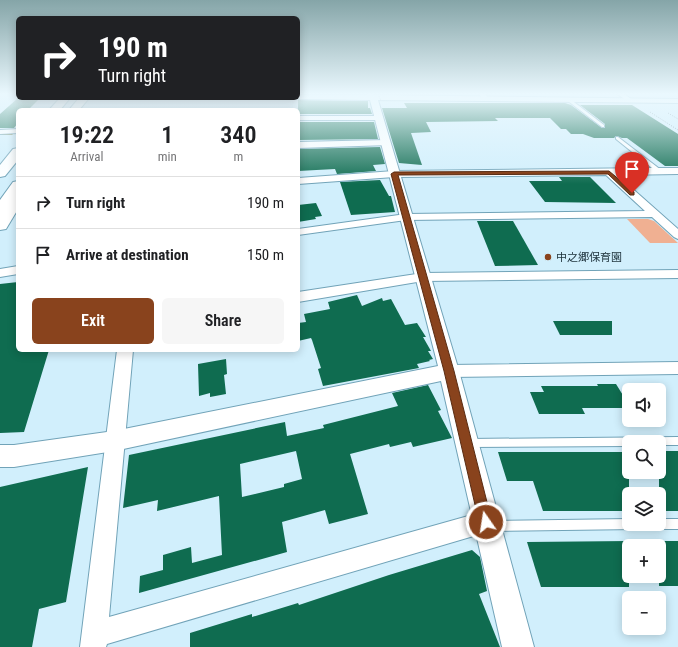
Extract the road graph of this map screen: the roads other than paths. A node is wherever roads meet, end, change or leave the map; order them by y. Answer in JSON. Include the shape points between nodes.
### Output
{"nodes":[{"id":1,"x":381,"y":124,"type":"edge"},
{"id":2,"x":16,"y":131,"type":"edge"},
{"id":3,"x":0,"y":132,"type":"edge"},
{"id":4,"x":617,"y":138,"type":"dead end"},
{"id":5,"x":386,"y":143,"type":"junction"},
{"id":6,"x":300,"y":145,"type":"edge"},
{"id":7,"x":16,"y":149,"type":"edge"},
{"id":8,"x":16,"y":154,"type":"edge"},
{"id":9,"x":16,"y":161,"type":"edge"},
{"id":10,"x":0,"y":168,"type":"edge"},
{"id":11,"x":659,"y":171,"type":"junction"},
{"id":12,"x":678,"y":171,"type":"edge"},
{"id":13,"x":609,"y":172,"type":"junction"},
{"id":14,"x":0,"y":173,"type":"edge"},
{"id":15,"x":394,"y":174,"type":"junction"},
{"id":16,"x":300,"y":181,"type":"edge"},
{"id":17,"x":16,"y":188,"type":"edge"},
{"id":18,"x":16,"y":200,"type":"edge"},
{"id":19,"x":0,"y":211,"type":"edge"},
{"id":20,"x":655,"y":214,"type":"junction"},
{"id":21,"x":406,"y":217,"type":"junction"},
{"id":22,"x":0,"y":225,"type":"edge"},
{"id":23,"x":300,"y":232,"type":"edge"},
{"id":24,"x":678,"y":235,"type":"edge"},
{"id":25,"x":16,"y":270,"type":"edge"},
{"id":26,"x":0,"y":273,"type":"edge"},
{"id":27,"x":678,"y":274,"type":"edge"},
{"id":28,"x":423,"y":277,"type":"junction"},
{"id":29,"x":300,"y":297,"type":"edge"},
{"id":30,"x":125,"y":352,"type":"edge"},
{"id":31,"x":678,"y":368,"type":"edge"},
{"id":32,"x":449,"y":371,"type":"junction"},
{"id":33,"x":114,"y":441,"type":"junction"},
{"id":34,"x":678,"y":441,"type":"edge"},
{"id":35,"x":467,"y":443,"type":"junction"},
{"id":36,"x":0,"y":456,"type":"edge"},
{"id":37,"x":486,"y":524,"type":"junction"},
{"id":38,"x":622,"y":524,"type":"edge"},
{"id":39,"x":666,"y":524,"type":"edge"},
{"id":40,"x":678,"y":524,"type":"edge"},
{"id":41,"x":94,"y":641,"type":"edge"},
{"id":42,"x":518,"y":647,"type":"edge"}],
"edges":[{"from":1,"to":5,"type":"street"},
{"from":2,"to":3,"type":"street"},
{"from":4,"to":11,"type":"lane"},
{"from":5,"to":6,"type":"street"},
{"from":5,"to":15,"type":"street"},
{"from":7,"to":10,"type":"highway"},
{"from":8,"to":14,"type":"highway"},
{"from":9,"to":14,"type":"highway"},
{"from":11,"to":12,"type":"street"},
{"from":11,"to":13,"type":"street"},
{"from":13,"to":15,"type":"street"},
{"from":13,"to":20,"type":"street"},
{"from":15,"to":16,"type":"street"},
{"from":15,"to":21,"type":"street"},
{"from":17,"to":19,"type":"highway"},
{"from":18,"to":22,"type":"highway"},
{"from":20,"to":21,"type":"street"},
{"from":20,"to":24,"type":"street"},
{"from":21,"to":23,"type":"street"},
{"from":21,"to":28,"type":"street"},
{"from":25,"to":26,"type":"street"},
{"from":27,"to":28,"type":"street"},
{"from":28,"to":29,"type":"street"},
{"from":28,"to":32,"type":"street"},
{"from":30,"to":33,"type":"street"},
{"from":31,"to":32,"type":"street"},
{"from":32,"to":33,"type":"street"},
{"from":32,"to":35,"type":"street"},
{"from":33,"to":36,"type":"street"},
{"from":33,"to":41,"type":"street"},
{"from":34,"to":35,"type":"lane"},
{"from":35,"to":37,"type":"street"},
{"from":37,"to":38,"type":"lane"},
{"from":37,"to":41,"type":"street"},
{"from":37,"to":42,"type":"street"},
{"from":39,"to":40,"type":"lane"}]}
